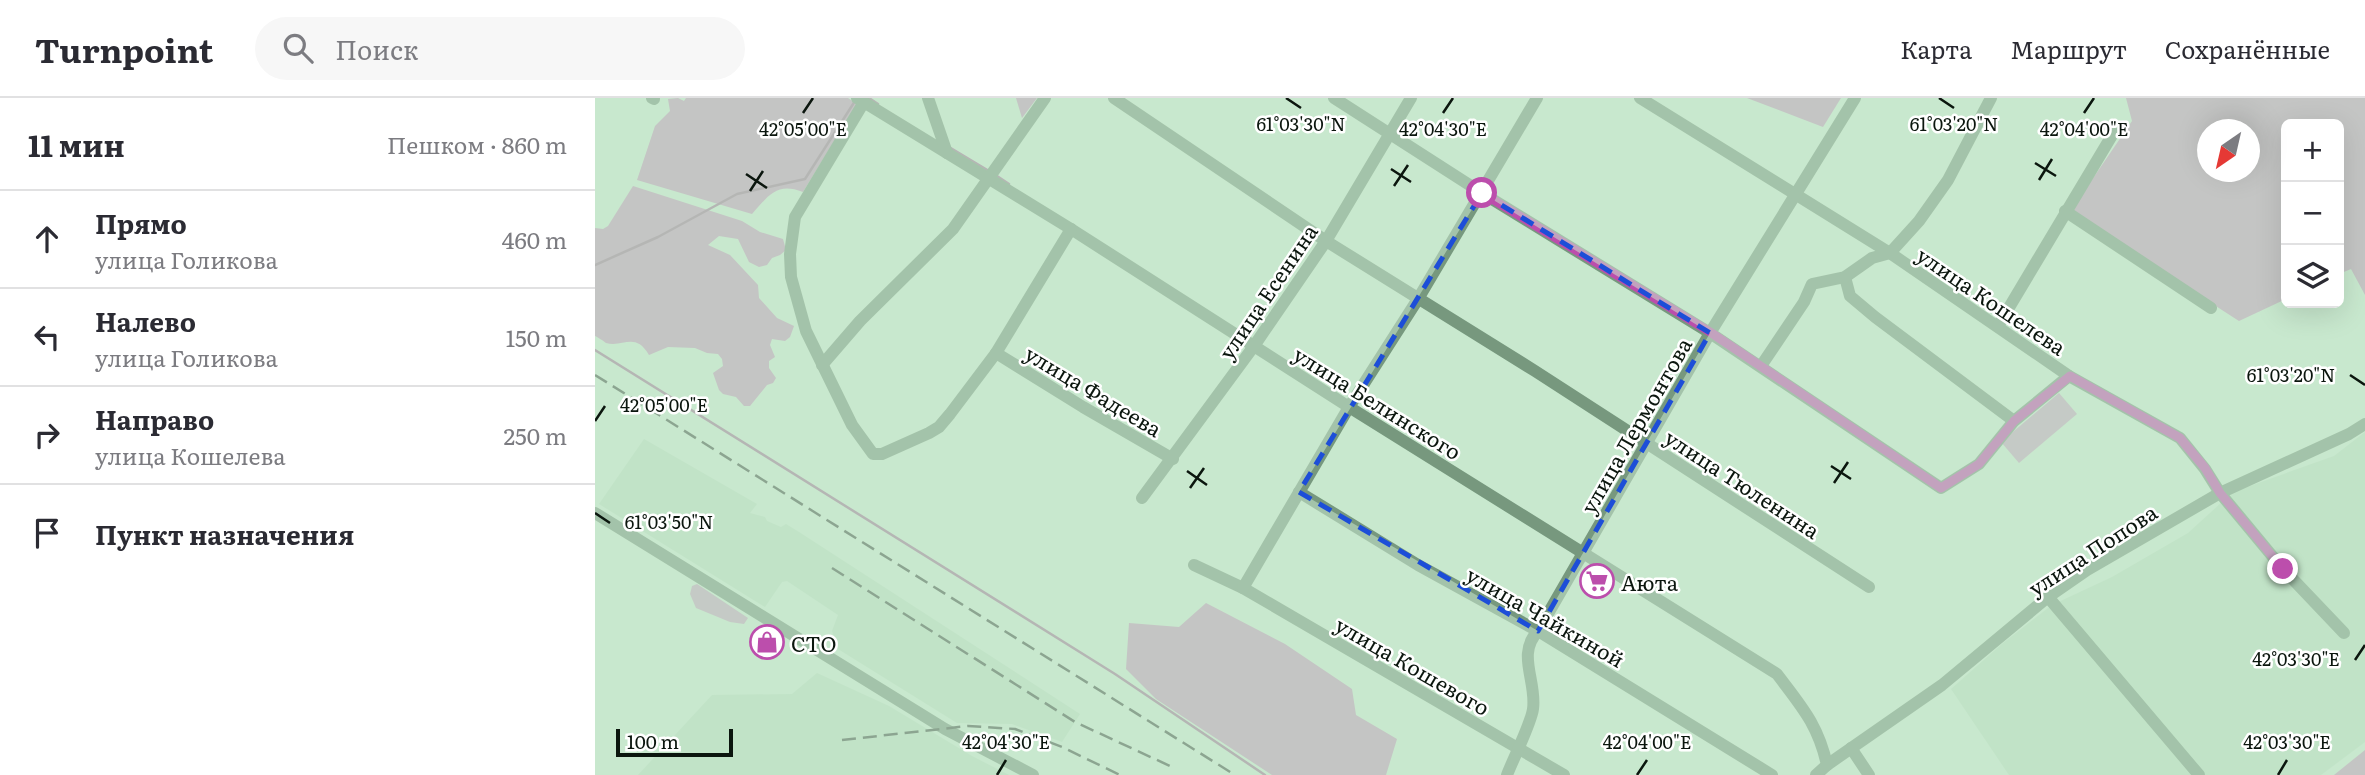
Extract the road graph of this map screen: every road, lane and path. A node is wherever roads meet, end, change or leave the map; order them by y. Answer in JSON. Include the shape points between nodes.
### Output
{"nodes":[{"id":1,"x":928,"y":98,"type":"edge"},
{"id":2,"x":1045,"y":98,"type":"edge"},
{"id":3,"x":1114,"y":98,"type":"edge"},
{"id":4,"x":1334,"y":98,"type":"edge"},
{"id":5,"x":1412,"y":98,"type":"edge"},
{"id":6,"x":1537,"y":98,"type":"edge"},
{"id":7,"x":1640,"y":98,"type":"edge"},
{"id":8,"x":1855,"y":98,"type":"edge"},
{"id":9,"x":1991,"y":98,"type":"edge"},
{"id":10,"x":860,"y":100,"type":"edge"},
{"id":11,"x":2117,"y":127,"type":"dead end"},
{"id":12,"x":1390,"y":134,"type":"junction"},
{"id":13,"x":947,"y":153,"type":"junction"},
{"id":14,"x":987,"y":179,"type":"junction"},
{"id":15,"x":1482,"y":193,"type":"junction"},
{"id":16,"x":1797,"y":194,"type":"junction"},
{"id":17,"x":2065,"y":211,"type":"junction"},
{"id":18,"x":1071,"y":229,"type":"junction"},
{"id":19,"x":1326,"y":241,"type":"junction"},
{"id":20,"x":1889,"y":253,"type":"junction"},
{"id":21,"x":1845,"y":277,"type":"junction"},
{"id":22,"x":1418,"y":299,"type":"junction"},
{"id":23,"x":2211,"y":308,"type":"dead end"},
{"id":24,"x":1998,"y":326,"type":"junction"},
{"id":25,"x":1710,"y":332,"type":"junction"},
{"id":26,"x":1254,"y":346,"type":"junction"},
{"id":27,"x":996,"y":353,"type":"junction"},
{"id":28,"x":823,"y":365,"type":"junction"},
{"id":29,"x":1761,"y":366,"type":"junction"},
{"id":30,"x":2070,"y":376,"type":"junction"},
{"id":31,"x":1349,"y":407,"type":"junction"},
{"id":32,"x":2014,"y":421,"type":"junction"},
{"id":33,"x":2365,"y":424,"type":"edge"},
{"id":34,"x":1646,"y":443,"type":"junction"},
{"id":35,"x":1173,"y":459,"type":"junction"},
{"id":36,"x":1299,"y":492,"type":"junction"},
{"id":37,"x":2220,"y":493,"type":"junction"},
{"id":38,"x":1142,"y":498,"type":"dead end"},
{"id":39,"x":597,"y":518,"type":"edge"},
{"id":40,"x":1585,"y":553,"type":"junction"},
{"id":41,"x":1194,"y":565,"type":"dead end"},
{"id":42,"x":1869,"y":587,"type":"dead end"},
{"id":43,"x":1243,"y":588,"type":"junction"},
{"id":44,"x":2048,"y":597,"type":"junction"},
{"id":45,"x":1538,"y":631,"type":"junction"},
{"id":46,"x":2344,"y":634,"type":"dead end"},
{"id":47,"x":1517,"y":748,"type":"junction"},
{"id":48,"x":1851,"y":748,"type":"junction"},
{"id":49,"x":1826,"y":765,"type":"junction"},
{"id":50,"x":1033,"y":775,"type":"edge"},
{"id":51,"x":1507,"y":775,"type":"edge"},
{"id":52,"x":1564,"y":775,"type":"edge"},
{"id":53,"x":1773,"y":775,"type":"edge"},
{"id":54,"x":1815,"y":775,"type":"edge"},
{"id":55,"x":1869,"y":775,"type":"edge"},
{"id":56,"x":2199,"y":775,"type":"edge"}],
"edges":[{"from":1,"to":13,"type":"street"},
{"from":2,"to":14,"type":"street"},
{"from":3,"to":19,"type":"street","name":"улица Тюленина"},
{"from":4,"to":12,"type":"street"},
{"from":5,"to":12,"type":"street","name":"улица Есенина"},
{"from":6,"to":15,"type":"street"},
{"from":7,"to":16,"type":"street","name":"улица Кошелева"},
{"from":8,"to":16,"type":"street","name":"улица Лермонтова"},
{"from":9,"to":20,"type":"street","via":[[1948,180]]},
{"from":10,"to":13,"type":"street","name":"улица Белинского"},
{"from":10,"to":28,"type":"street","via":[[795,217],[792,234],[791,277],[806,331]]},
{"from":11,"to":17,"type":"street"},
{"from":12,"to":15,"type":"street"},
{"from":12,"to":19,"type":"street","name":"улица Есенина"},
{"from":13,"to":14,"type":"street","name":"улица Белинского"},
{"from":14,"to":18,"type":"street","name":"улица Белинского"},
{"from":14,"to":28,"type":"street","via":[[953,229],[860,321]]},
{"from":15,"to":22,"type":"street"},
{"from":15,"to":25,"type":"street"},
{"from":16,"to":20,"type":"street","name":"улица Кошелева"},
{"from":16,"to":25,"type":"street","name":"улица Лермонтова"},
{"from":17,"to":23,"type":"street"},
{"from":17,"to":24,"type":"street"},
{"from":18,"to":26,"type":"street","name":"улица Белинского"},
{"from":18,"to":27,"type":"street"},
{"from":19,"to":22,"type":"street","name":"улица Тюленина"},
{"from":19,"to":26,"type":"street","name":"улица Есенина"},
{"from":20,"to":21,"type":"street","via":[[1872,258]]},
{"from":20,"to":24,"type":"street","name":"улица Кошелева"},
{"from":21,"to":29,"type":"street","via":[[1812,285]]},
{"from":21,"to":32,"type":"street","via":[[1850,296]]},
{"from":22,"to":31,"type":"street"},
{"from":22,"to":34,"type":"street","name":"улица Тюленина"},
{"from":24,"to":30,"type":"street","name":"улица Кошелева"},
{"from":25,"to":29,"type":"street"},
{"from":25,"to":34,"type":"street","name":"улица Лермонтова"},
{"from":26,"to":31,"type":"street","name":"улица Белинского"},
{"from":26,"to":35,"type":"street","name":"улица Есенина"},
{"from":27,"to":28,"type":"street","via":[[939,427],[882,454],[873,454],[852,425]]},
{"from":27,"to":35,"type":"street","name":"улица Фадеева"},
{"from":29,"to":32,"type":"street","via":[[1941,488],[1979,464]]},
{"from":30,"to":32,"type":"street"},
{"from":30,"to":37,"type":"street","name":"улица Кошелева","via":[[2180,438]]},
{"from":31,"to":36,"type":"street"},
{"from":31,"to":40,"type":"street","name":"улица Белинского"},
{"from":33,"to":37,"type":"street","name":"улица Попова"},
{"from":34,"to":40,"type":"street","name":"улица Лермонтова"},
{"from":34,"to":42,"type":"street","name":"улица Тюленина"},
{"from":35,"to":38,"type":"street","name":"улица Есенина"},
{"from":36,"to":43,"type":"street"},
{"from":36,"to":45,"type":"street","name":"улица Чайкиной"},
{"from":37,"to":44,"type":"street","name":"улица Попова"},
{"from":37,"to":46,"type":"street","name":"улица Кошелева"},
{"from":39,"to":50,"type":"street","via":[[944,729]]},
{"from":40,"to":45,"type":"street","name":"улица Лермонтова"},
{"from":40,"to":49,"type":"street","name":"улица Белинского","via":[[1777,674],[1812,722]]},
{"from":41,"to":43,"type":"street","name":"улица Кошевого"},
{"from":43,"to":47,"type":"street","name":"улица Кошевого"},
{"from":44,"to":48,"type":"street","name":"улица Попова","via":[[1943,685]]},
{"from":44,"to":56,"type":"street"},
{"from":45,"to":47,"type":"street","name":"улица Лермонтова","via":[[1530,640],[1527,657],[1533,710]]},
{"from":45,"to":53,"type":"street","name":"улица Чайкиной"},
{"from":47,"to":51,"type":"street","name":"улица Лермонтова"},
{"from":47,"to":52,"type":"street","name":"улица Кошевого"},
{"from":48,"to":49,"type":"street","name":"улица Попова"},
{"from":48,"to":55,"type":"street"},
{"from":49,"to":54,"type":"street"}]}
